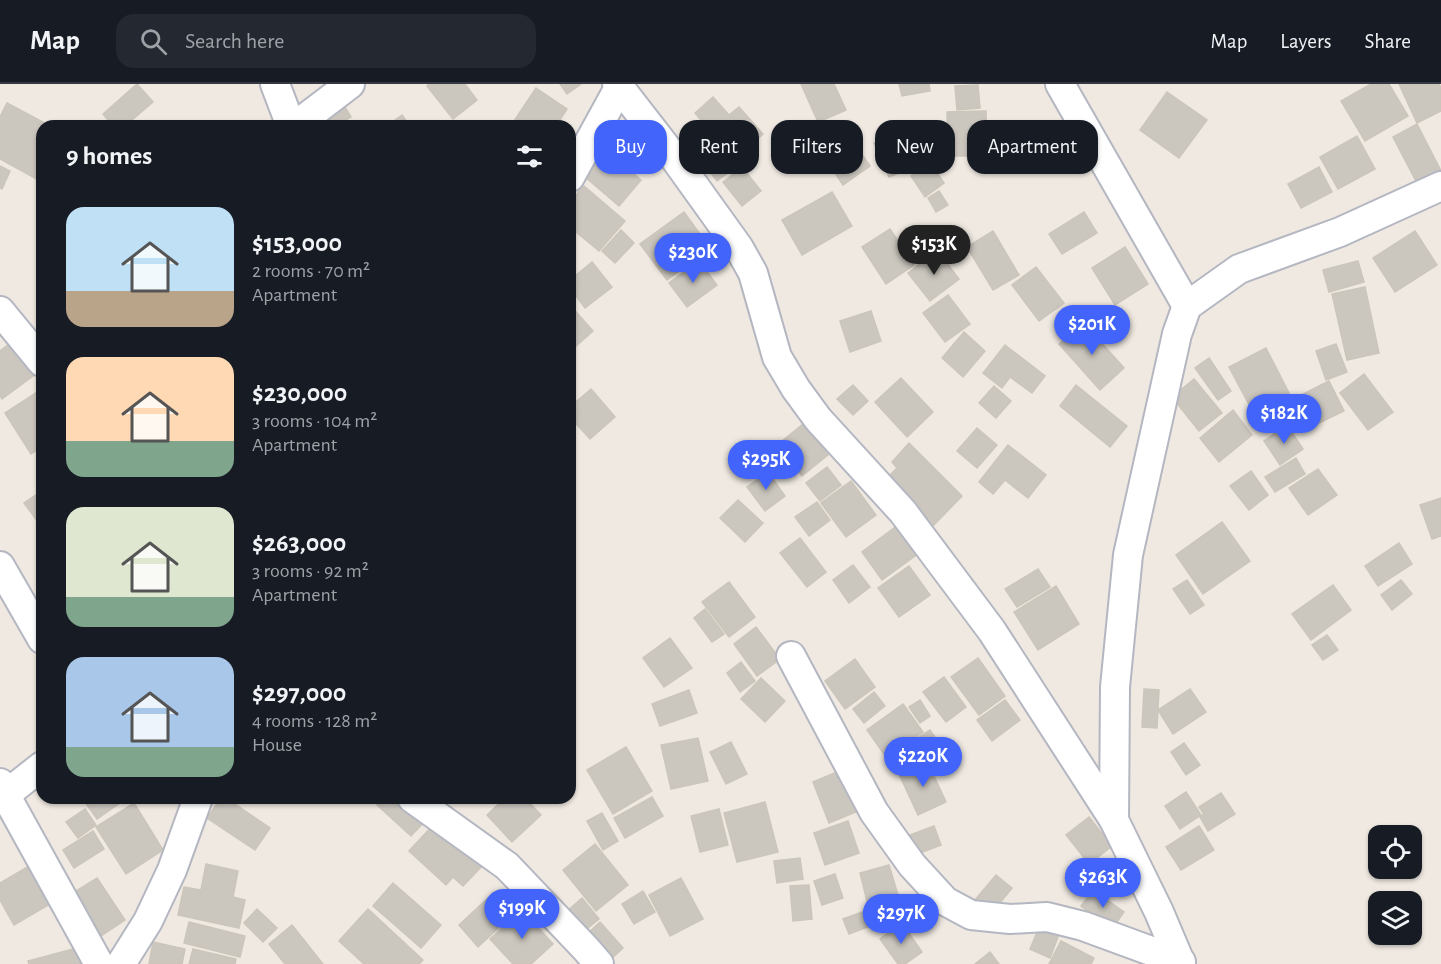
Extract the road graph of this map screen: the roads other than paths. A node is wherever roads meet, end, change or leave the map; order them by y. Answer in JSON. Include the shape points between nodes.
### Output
{"nodes":[{"id":1,"x":275,"y":84,"type":"edge"},
{"id":2,"x":350,"y":84,"type":"edge"},
{"id":3,"x":1060,"y":84,"type":"edge"},
{"id":4,"x":619,"y":85,"type":"edge"},
{"id":5,"x":290,"y":120,"type":"edge"},
{"id":6,"x":301,"y":120,"type":"edge"},
{"id":7,"x":576,"y":166,"type":"edge"},
{"id":8,"x":1441,"y":186,"type":"edge"},
{"id":9,"x":1187,"y":306,"type":"junction"},
{"id":10,"x":0,"y":311,"type":"edge"},
{"id":11,"x":36,"y":355,"type":"edge"},
{"id":12,"x":0,"y":566,"type":"edge"},
{"id":13,"x":36,"y":629,"type":"edge"},
{"id":14,"x":791,"y":656,"type":"dead end"},
{"id":15,"x":36,"y":770,"type":"edge"},
{"id":16,"x":2,"y":793,"type":"edge"},
{"id":17,"x":196,"y":804,"type":"edge"},
{"id":18,"x":420,"y":804,"type":"edge"},
{"id":19,"x":1114,"y":820,"type":"junction"},
{"id":20,"x":1181,"y":963,"type":"edge"},
{"id":21,"x":99,"y":964,"type":"edge"},
{"id":22,"x":121,"y":964,"type":"edge"},
{"id":23,"x":599,"y":964,"type":"edge"}],
"edges":[{"from":1,"to":5,"type":"street"},
{"from":2,"to":6,"type":"street"},
{"from":3,"to":9,"type":"street"},
{"from":4,"to":7,"type":"street"},
{"from":4,"to":19,"type":"street","via":[[739,248],[753,273],[777,357],[796,389],[903,512],[985,622]]},
{"from":8,"to":9,"type":"street","via":[[1340,232],[1239,269]]},
{"from":9,"to":19,"type":"street","via":[[1177,334],[1128,555],[1115,687]]},
{"from":10,"to":11,"type":"street"},
{"from":12,"to":13,"type":"street"},
{"from":14,"to":20,"type":"street","via":[[874,812],[912,865],[945,901],[971,915],[1047,917],[1083,926]]},
{"from":15,"to":16,"type":"street"},
{"from":16,"to":21,"type":"street"},
{"from":17,"to":22,"type":"street","via":[[172,870],[148,921]]},
{"from":18,"to":23,"type":"street","via":[[507,866]]},
{"from":19,"to":20,"type":"street"}]}
